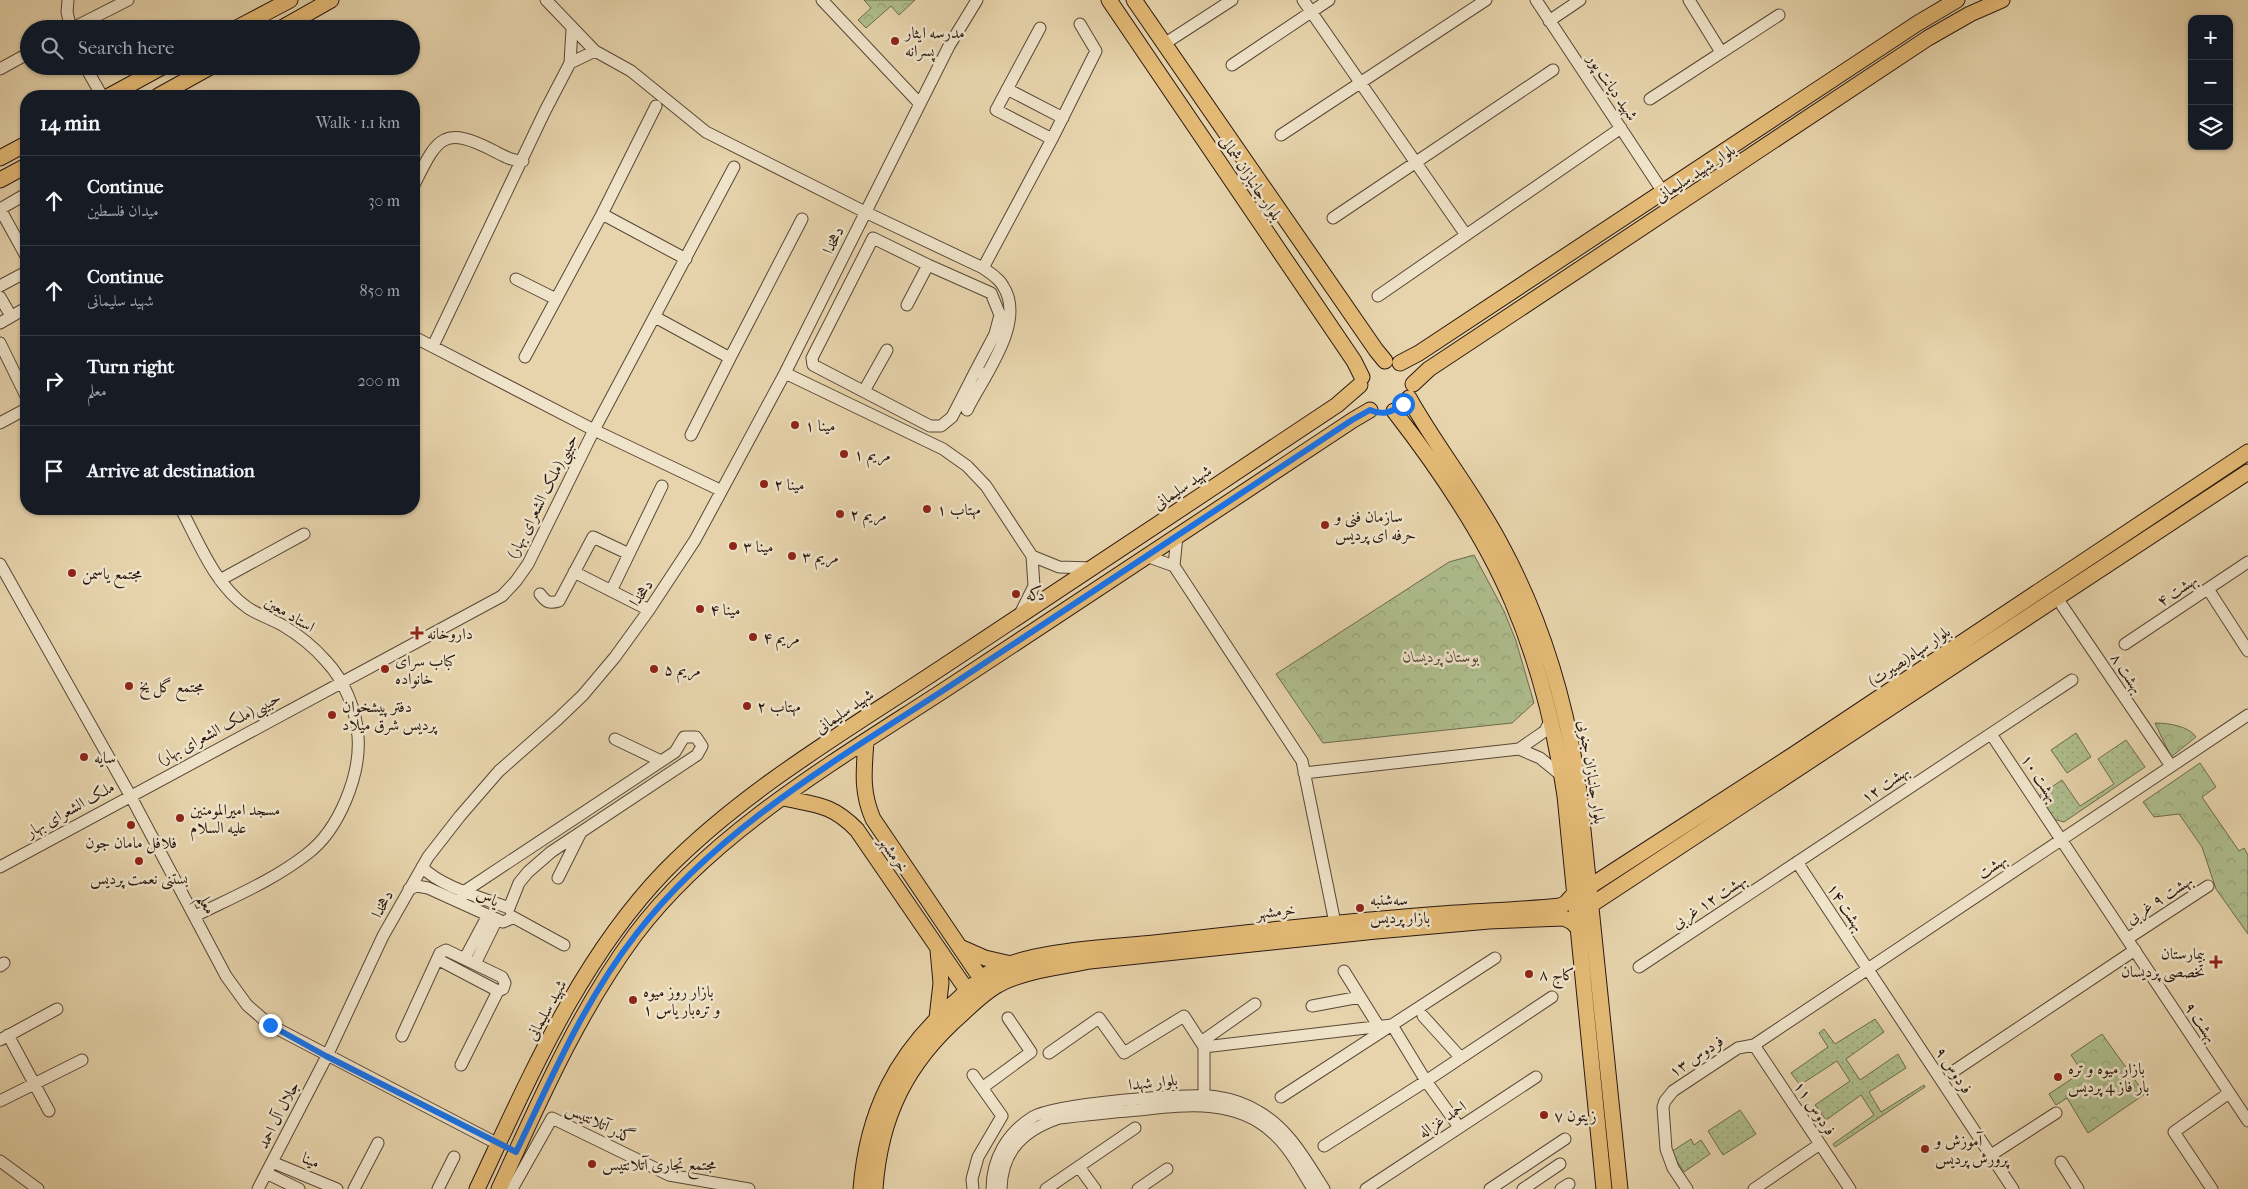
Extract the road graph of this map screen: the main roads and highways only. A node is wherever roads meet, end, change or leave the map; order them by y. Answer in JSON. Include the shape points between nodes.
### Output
{"nodes":[{"id":1,"x":290,"y":0,"type":"edge"},
{"id":2,"x":331,"y":0,"type":"edge"},
{"id":3,"x":1109,"y":0,"type":"edge"},
{"id":4,"x":1134,"y":0,"type":"edge"},
{"id":5,"x":1957,"y":0,"type":"edge"},
{"id":6,"x":2002,"y":0,"type":"edge"},
{"id":7,"x":253,"y":20,"type":"edge"},
{"id":8,"x":296,"y":20,"type":"edge"},
{"id":9,"x":148,"y":75,"type":"edge"},
{"id":10,"x":196,"y":75,"type":"edge"},
{"id":11,"x":120,"y":90,"type":"edge"},
{"id":12,"x":169,"y":90,"type":"edge"},
{"id":13,"x":1749,"y":135,"type":"junction"},
{"id":14,"x":20,"y":147,"type":"edge"},
{"id":15,"x":1760,"y":151,"type":"junction"},
{"id":16,"x":0,"y":158,"type":"edge"},
{"id":17,"x":20,"y":169,"type":"edge"},
{"id":18,"x":0,"y":180,"type":"edge"},
{"id":19,"x":1393,"y":362,"type":"junction"},
{"id":20,"x":1361,"y":381,"type":"junction"},
{"id":21,"x":1411,"y":391,"type":"junction"},
{"id":22,"x":1370,"y":410,"type":"junction"},
{"id":23,"x":1394,"y":411,"type":"junction"},
{"id":24,"x":2246,"y":458,"type":"edge"},
{"id":25,"x":2248,"y":472,"type":"edge"},
{"id":26,"x":2048,"y":584,"type":"junction"},
{"id":27,"x":2057,"y":598,"type":"junction"},
{"id":28,"x":866,"y":741,"type":"junction"},
{"id":29,"x":1796,"y":761,"type":"junction"},
{"id":30,"x":783,"y":798,"type":"junction"},
{"id":31,"x":1589,"y":888,"type":"junction"},
{"id":32,"x":1574,"y":894,"type":"junction"},
{"id":33,"x":1591,"y":905,"type":"junction"},
{"id":34,"x":1563,"y":912,"type":"junction"},
{"id":35,"x":1578,"y":929,"type":"junction"},
{"id":36,"x":960,"y":946,"type":"junction"},
{"id":37,"x":938,"y":948,"type":"junction"},
{"id":38,"x":1013,"y":964,"type":"junction"},
{"id":39,"x":986,"y":985,"type":"junction"},
{"id":40,"x":971,"y":997,"type":"junction"},
{"id":41,"x":937,"y":1018,"type":"junction"},
{"id":42,"x":498,"y":1144,"type":"junction"},
{"id":43,"x":516,"y":1152,"type":"junction"},
{"id":44,"x":477,"y":1189,"type":"edge"},
{"id":45,"x":499,"y":1189,"type":"edge"},
{"id":46,"x":861,"y":1189,"type":"edge"},
{"id":47,"x":874,"y":1189,"type":"edge"},
{"id":48,"x":1604,"y":1189,"type":"edge"},
{"id":49,"x":1620,"y":1189,"type":"edge"}],
"edges":[{"from":1,"to":7,"type":"main road"},
{"from":2,"to":8,"type":"main road"},
{"from":3,"to":20,"type":"main road","name":"بلوار جانبازان شمالی","via":[[1354,361]]},
{"from":4,"to":19,"type":"main road","name":"بلوار جانبازان شمالی","via":[[1376,350]]},
{"from":5,"to":13,"type":"main road","name":"بلوار شهید سلیمانی"},
{"from":6,"to":15,"type":"main road","name":"بلوار شهید سلیمانی","via":[[1928,38]]},
{"from":9,"to":11,"type":"main road"},
{"from":10,"to":12,"type":"main road"},
{"from":13,"to":15,"type":"main road"},
{"from":13,"to":19,"type":"main road","name":"بلوار شهید سلیمانی","via":[[1419,353]]},
{"from":14,"to":16,"type":"main road"},
{"from":15,"to":21,"type":"main road","name":"بلوار شهید سلیمانی","via":[[1429,369]]},
{"from":17,"to":18,"type":"main road"},
{"from":19,"to":20,"type":"main road","via":[[1374,365]]},
{"from":19,"to":21,"type":"main road","via":[[1411,376]]},
{"from":20,"to":22,"type":"main road","via":[[1361,401]]},
{"from":20,"to":42,"type":"main road","name":"شهید سلیمانی","via":[[1337,405],[729,812],[664,872],[623,922],[583,979]]},
{"from":21,"to":23,"type":"main road"},
{"from":21,"to":31,"type":"main road","name":"بلوار جانبازان جنوبی","via":[[1425,427],[1500,542],[1526,595],[1545,646],[1562,698],[1572,744]]},
{"from":22,"to":23,"type":"main road"},
{"from":22,"to":28,"type":"main road"},
{"from":23,"to":32,"type":"main road","name":"بلوار جانبازان جنوبی","via":[[1456,499],[1486,549],[1512,601],[1531,651],[1551,719],[1562,776]]},
{"from":24,"to":26,"type":"main road","name":"بلوار سپاه(بصیرت)"},
{"from":25,"to":27,"type":"main road","name":"بلوار سپاه(بصیرت)"},
{"from":26,"to":27,"type":"main road"},
{"from":26,"to":29,"type":"main road","name":"بلوار سپاه(بصیرت)"},
{"from":27,"to":29,"type":"main road","name":"بلوار سپاه(بصیرت)"},
{"from":28,"to":30,"type":"main road"},
{"from":28,"to":36,"type":"main road","name":"خرمشهر","via":[[863,782],[873,819]]},
{"from":29,"to":31,"type":"main road","name":"بلوار سپاه(بصیرت)"},
{"from":29,"to":33,"type":"main road","name":"بلوار سپاه(بصیرت)"},
{"from":30,"to":37,"type":"main road","name":"خرمشهر","via":[[828,807],[845,818]]},
{"from":30,"to":43,"type":"main road","via":[[742,827],[678,886],[636,934],[598,989],[566,1047]]},
{"from":31,"to":33,"type":"main road","name":"بلوار جانبازان جنوبی"},
{"from":32,"to":34,"type":"main road"},
{"from":32,"to":35,"type":"main road","name":"بلوار جانبازان جنوبی"},
{"from":33,"to":49,"type":"main road","name":"بلوار جانبازان جنوبی"},
{"from":34,"to":35,"type":"main road"},
{"from":34,"to":38,"type":"main road","name":"خرمشهر","via":[[1335,923],[1086,950]]},
{"from":34,"to":39,"type":"main road","name":"خرمشهر","via":[[1090,961],[1045,970],[998,985]]},
{"from":35,"to":48,"type":"main road","name":"بلوار جانبازان جنوبی"},
{"from":36,"to":38,"type":"main road","via":[[985,958]]},
{"from":36,"to":39,"type":"main road","name":"خرمشهر"},
{"from":37,"to":40,"type":"main road","name":"خرمشهر"},
{"from":37,"to":41,"type":"main road","via":[[941,983]]},
{"from":38,"to":39,"type":"main road","name":"خرمشهر","via":[[997,969]]},
{"from":39,"to":40,"type":"main road","name":"خرمشهر"},
{"from":40,"to":41,"type":"main road","name":"خرمشهر"},
{"from":40,"to":47,"type":"main road","name":"خرمشهر","via":[[910,1072],[895,1100],[884,1130]]},
{"from":41,"to":46,"type":"main road","name":"خرمشهر","via":[[898,1064],[883,1095],[863,1160]]},
{"from":42,"to":43,"type":"main road"},
{"from":42,"to":44,"type":"main road","name":"شهید سلیمانی"},
{"from":43,"to":45,"type":"main road"}]}
